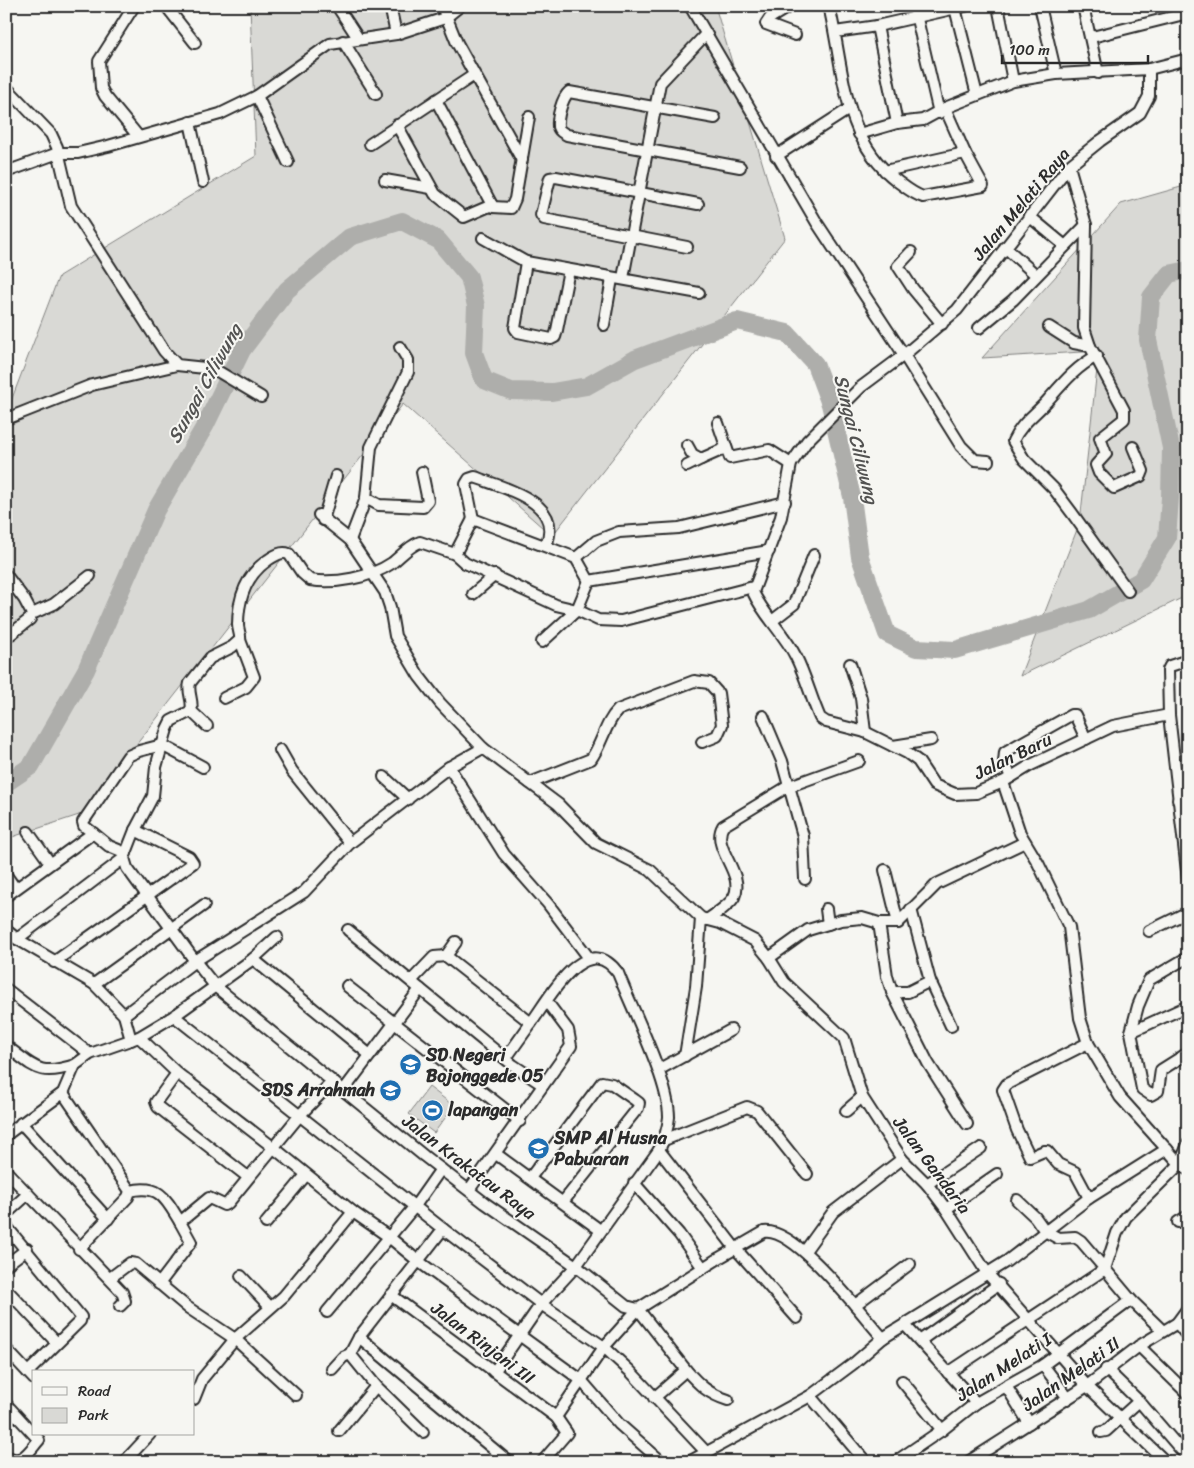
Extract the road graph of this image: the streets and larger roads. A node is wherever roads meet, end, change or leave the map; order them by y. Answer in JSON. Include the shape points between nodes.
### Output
{"nodes":[{"id":1,"x":134,"y":6,"type":"edge"},
{"id":2,"x":166,"y":6,"type":"edge"},
{"id":3,"x":336,"y":6,"type":"edge"},
{"id":4,"x":390,"y":6,"type":"edge"},
{"id":5,"x":442,"y":6,"type":"edge"},
{"id":6,"x":460,"y":6,"type":"edge"},
{"id":7,"x":690,"y":6,"type":"edge"},
{"id":8,"x":790,"y":6,"type":"edge"},
{"id":9,"x":828,"y":6,"type":"edge"},
{"id":10,"x":998,"y":6,"type":"edge"},
{"id":11,"x":1040,"y":6,"type":"edge"},
{"id":12,"x":1083,"y":6,"type":"edge"},
{"id":13,"x":1089,"y":6,"type":"edge"},
{"id":14,"x":960,"y":7,"type":"edge"},
{"id":15,"x":915,"y":11,"type":"edge"},
{"id":16,"x":1188,"y":13,"type":"edge"},
{"id":17,"x":445,"y":18,"type":"junction"},
{"id":18,"x":876,"y":26,"type":"junction"},
{"id":19,"x":835,"y":32,"type":"junction"},
{"id":20,"x":396,"y":34,"type":"junction"},
{"id":21,"x":706,"y":34,"type":"junction"},
{"id":22,"x":794,"y":36,"type":"dead end"},
{"id":23,"x":1096,"y":36,"type":"junction"},
{"id":24,"x":358,"y":38,"type":"junction"},
{"id":25,"x":344,"y":41,"type":"junction"},
{"id":26,"x":195,"y":43,"type":"dead end"},
{"id":27,"x":1188,"y":59,"type":"edge"},
{"id":28,"x":1149,"y":70,"type":"junction"},
{"id":29,"x":1102,"y":72,"type":"junction"},
{"id":30,"x":1056,"y":74,"type":"junction"},
{"id":31,"x":474,"y":75,"type":"junction"},
{"id":32,"x":1014,"y":81,"type":"junction"},
{"id":33,"x":6,"y":87,"type":"edge"},
{"id":34,"x":376,"y":94,"type":"dead end"},
{"id":35,"x":977,"y":95,"type":"junction"},
{"id":36,"x":257,"y":96,"type":"junction"},
{"id":37,"x":436,"y":100,"type":"junction"},
{"id":38,"x":654,"y":108,"type":"junction"},
{"id":39,"x":849,"y":109,"type":"junction"},
{"id":40,"x":942,"y":111,"type":"junction"},
{"id":41,"x":529,"y":117,"type":"dead end"},
{"id":42,"x":715,"y":118,"type":"dead end"},
{"id":43,"x":190,"y":122,"type":"junction"},
{"id":44,"x":897,"y":124,"type":"junction"},
{"id":45,"x":397,"y":125,"type":"junction"},
{"id":46,"x":858,"y":134,"type":"junction"},
{"id":47,"x":138,"y":136,"type":"junction"},
{"id":48,"x":370,"y":144,"type":"dead end"},
{"id":49,"x":646,"y":150,"type":"junction"},
{"id":50,"x":58,"y":153,"type":"junction"},
{"id":51,"x":965,"y":153,"type":"junction"},
{"id":52,"x":776,"y":156,"type":"junction"},
{"id":53,"x":522,"y":160,"type":"junction"},
{"id":54,"x":288,"y":162,"type":"dead end"},
{"id":55,"x":1069,"y":166,"type":"junction"},
{"id":56,"x":740,"y":167,"type":"dead end"},
{"id":57,"x":885,"y":171,"type":"junction"},
{"id":58,"x":6,"y":172,"type":"edge"},
{"id":59,"x":385,"y":180,"type":"dead end"},
{"id":60,"x":203,"y":182,"type":"dead end"},
{"id":61,"x":431,"y":188,"type":"junction"},
{"id":62,"x":639,"y":192,"type":"junction"},
{"id":63,"x":698,"y":204,"type":"dead end"},
{"id":64,"x":492,"y":205,"type":"junction"},
{"id":65,"x":1029,"y":216,"type":"junction"},
{"id":66,"x":1086,"y":225,"type":"junction"},
{"id":67,"x":631,"y":236,"type":"junction"},
{"id":68,"x":483,"y":238,"type":"dead end"},
{"id":69,"x":1064,"y":245,"type":"junction"},
{"id":70,"x":687,"y":247,"type":"dead end"},
{"id":71,"x":1004,"y":247,"type":"junction"},
{"id":72,"x":911,"y":252,"type":"dead end"},
{"id":73,"x":526,"y":262,"type":"junction"},
{"id":74,"x":568,"y":270,"type":"junction"},
{"id":75,"x":1036,"y":275,"type":"junction"},
{"id":76,"x":612,"y":278,"type":"junction"},
{"id":77,"x":623,"y":278,"type":"junction"},
{"id":78,"x":699,"y":293,"type":"dead end"},
{"id":79,"x":942,"y":324,"type":"junction"},
{"id":80,"x":604,"y":325,"type":"dead end"},
{"id":81,"x":1049,"y":326,"type":"dead end"},
{"id":82,"x":979,"y":328,"type":"dead end"},
{"id":83,"x":1090,"y":346,"type":"junction"},
{"id":84,"x":400,"y":347,"type":"dead end"},
{"id":85,"x":904,"y":355,"type":"junction"},
{"id":86,"x":1098,"y":356,"type":"junction"},
{"id":87,"x":177,"y":365,"type":"junction"},
{"id":88,"x":261,"y":397,"type":"dead end"},
{"id":89,"x":6,"y":419,"type":"edge"},
{"id":90,"x":718,"y":423,"type":"dead end"},
{"id":91,"x":688,"y":445,"type":"dead end"},
{"id":92,"x":1133,"y":447,"type":"dead end"},
{"id":93,"x":726,"y":448,"type":"junction"},
{"id":94,"x":701,"y":459,"type":"junction"},
{"id":95,"x":988,"y":461,"type":"dead end"},
{"id":96,"x":792,"y":464,"type":"junction"},
{"id":97,"x":687,"y":466,"type":"dead end"},
{"id":98,"x":422,"y":472,"type":"dead end"},
{"id":99,"x":336,"y":476,"type":"dead end"},
{"id":100,"x":366,"y":498,"type":"junction"},
{"id":101,"x":784,"y":502,"type":"junction"},
{"id":102,"x":473,"y":519,"type":"junction"},
{"id":103,"x":350,"y":540,"type":"junction"},
{"id":104,"x":546,"y":545,"type":"junction"},
{"id":105,"x":769,"y":551,"type":"junction"},
{"id":106,"x":456,"y":554,"type":"junction"},
{"id":107,"x":814,"y":555,"type":"dead end"},
{"id":108,"x":576,"y":558,"type":"junction"},
{"id":109,"x":372,"y":572,"type":"junction"},
{"id":110,"x":6,"y":575,"type":"edge"},
{"id":111,"x":495,"y":575,"type":"junction"},
{"id":112,"x":90,"y":576,"type":"dead end"},
{"id":113,"x":589,"y":581,"type":"junction"},
{"id":114,"x":753,"y":587,"type":"junction"},
{"id":115,"x":1128,"y":591,"type":"dead end"},
{"id":116,"x":473,"y":594,"type":"dead end"},
{"id":117,"x":576,"y":610,"type":"junction"},
{"id":118,"x":32,"y":614,"type":"junction"},
{"id":119,"x":772,"y":621,"type":"junction"},
{"id":120,"x":11,"y":634,"type":"dead end"},
{"id":121,"x":240,"y":640,"type":"junction"},
{"id":122,"x":542,"y":642,"type":"dead end"},
{"id":123,"x":1188,"y":660,"type":"edge"},
{"id":124,"x":850,"y":664,"type":"dead end"},
{"id":125,"x":224,"y":698,"type":"dead end"},
{"id":126,"x":190,"y":711,"type":"junction"},
{"id":127,"x":1169,"y":715,"type":"junction"},
{"id":128,"x":763,"y":716,"type":"dead end"},
{"id":129,"x":207,"y":726,"type":"dead end"},
{"id":130,"x":865,"y":728,"type":"junction"},
{"id":131,"x":1086,"y":739,"type":"junction"},
{"id":132,"x":931,"y":740,"type":"dead end"},
{"id":133,"x":702,"y":742,"type":"dead end"},
{"id":134,"x":162,"y":745,"type":"junction"},
{"id":135,"x":892,"y":746,"type":"junction"},
{"id":136,"x":483,"y":748,"type":"junction"},
{"id":137,"x":280,"y":750,"type":"dead end"},
{"id":138,"x":859,"y":761,"type":"dead end"},
{"id":139,"x":202,"y":767,"type":"dead end"},
{"id":140,"x":448,"y":767,"type":"junction"},
{"id":141,"x":384,"y":777,"type":"dead end"},
{"id":142,"x":1006,"y":780,"type":"junction"},
{"id":143,"x":530,"y":783,"type":"junction"},
{"id":144,"x":787,"y":787,"type":"junction"},
{"id":145,"x":408,"y":799,"type":"junction"},
{"id":146,"x":1183,"y":800,"type":"edge"},
{"id":147,"x":135,"y":830,"type":"junction"},
{"id":148,"x":28,"y":832,"type":"dead end"},
{"id":149,"x":92,"y":832,"type":"junction"},
{"id":150,"x":1025,"y":842,"type":"junction"},
{"id":151,"x":350,"y":843,"type":"junction"},
{"id":152,"x":125,"y":856,"type":"junction"},
{"id":153,"x":50,"y":863,"type":"junction"},
{"id":154,"x":885,"y":870,"type":"dead end"},
{"id":155,"x":6,"y":875,"type":"edge"},
{"id":156,"x":805,"y":879,"type":"dead end"},
{"id":157,"x":1188,"y":880,"type":"edge"},
{"id":158,"x":15,"y":888,"type":"junction"},
{"id":159,"x":146,"y":895,"type":"junction"},
{"id":160,"x":6,"y":896,"type":"edge"},
{"id":161,"x":204,"y":906,"type":"dead end"},
{"id":162,"x":826,"y":909,"type":"dead end"},
{"id":163,"x":911,"y":909,"type":"junction"},
{"id":164,"x":1188,"y":912,"type":"edge"},
{"id":165,"x":704,"y":919,"type":"junction"},
{"id":166,"x":879,"y":923,"type":"junction"},
{"id":167,"x":898,"y":923,"type":"junction"},
{"id":168,"x":828,"y":924,"type":"junction"},
{"id":169,"x":171,"y":928,"type":"junction"},
{"id":170,"x":348,"y":930,"type":"dead end"},
{"id":171,"x":1149,"y":931,"type":"dead end"},
{"id":172,"x":11,"y":937,"type":"edge"},
{"id":173,"x":277,"y":937,"type":"dead end"},
{"id":174,"x":456,"y":942,"type":"dead end"},
{"id":175,"x":446,"y":956,"type":"junction"},
{"id":176,"x":1188,"y":957,"type":"edge"},
{"id":177,"x":589,"y":958,"type":"junction"},
{"id":178,"x":769,"y":958,"type":"junction"},
{"id":179,"x":253,"y":959,"type":"junction"},
{"id":180,"x":195,"y":961,"type":"junction"},
{"id":181,"x":54,"y":962,"type":"junction"},
{"id":182,"x":412,"y":980,"type":"junction"},
{"id":183,"x":930,"y":981,"type":"junction"},
{"id":184,"x":94,"y":984,"type":"junction"},
{"id":185,"x":216,"y":986,"type":"junction"},
{"id":186,"x":347,"y":986,"type":"dead end"},
{"id":187,"x":6,"y":989,"type":"edge"},
{"id":188,"x":420,"y":989,"type":"junction"},
{"id":189,"x":892,"y":992,"type":"junction"},
{"id":190,"x":546,"y":1002,"type":"junction"},
{"id":191,"x":1188,"y":1006,"type":"edge"},
{"id":192,"x":124,"y":1015,"type":"junction"},
{"id":193,"x":174,"y":1016,"type":"junction"},
{"id":194,"x":396,"y":1022,"type":"junction"},
{"id":195,"x":531,"y":1023,"type":"junction"},
{"id":196,"x":951,"y":1026,"type":"dead end"},
{"id":197,"x":731,"y":1030,"type":"dead end"},
{"id":198,"x":1131,"y":1032,"type":"junction"},
{"id":199,"x":135,"y":1038,"type":"junction"},
{"id":200,"x":1088,"y":1043,"type":"junction"},
{"id":201,"x":6,"y":1046,"type":"edge"},
{"id":202,"x":1188,"y":1053,"type":"edge"},
{"id":203,"x":90,"y":1054,"type":"junction"},
{"id":204,"x":370,"y":1055,"type":"junction"},
{"id":205,"x":685,"y":1056,"type":"junction"},
{"id":206,"x":506,"y":1058,"type":"junction"},
{"id":207,"x":75,"y":1065,"type":"junction"},
{"id":208,"x":658,"y":1070,"type":"junction"},
{"id":209,"x":177,"y":1073,"type":"junction"},
{"id":210,"x":333,"y":1081,"type":"junction"},
{"id":211,"x":543,"y":1085,"type":"junction"},
{"id":212,"x":344,"y":1090,"type":"junction"},
{"id":213,"x":62,"y":1094,"type":"junction"},
{"id":214,"x":862,"y":1097,"type":"junction"},
{"id":215,"x":846,"y":1111,"type":"dead end"},
{"id":216,"x":300,"y":1115,"type":"junction"},
{"id":217,"x":520,"y":1121,"type":"junction"},
{"id":218,"x":21,"y":1123,"type":"junction"},
{"id":219,"x":966,"y":1124,"type":"dead end"},
{"id":220,"x":6,"y":1135,"type":"edge"},
{"id":221,"x":664,"y":1140,"type":"junction"},
{"id":222,"x":1188,"y":1144,"type":"edge"},
{"id":223,"x":274,"y":1148,"type":"junction"},
{"id":224,"x":981,"y":1148,"type":"dead end"},
{"id":225,"x":1167,"y":1149,"type":"junction"},
{"id":226,"x":659,"y":1150,"type":"junction"},
{"id":227,"x":496,"y":1154,"type":"junction"},
{"id":228,"x":902,"y":1159,"type":"junction"},
{"id":229,"x":1184,"y":1167,"type":"edge"},
{"id":230,"x":441,"y":1169,"type":"junction"},
{"id":231,"x":6,"y":1170,"type":"edge"},
{"id":232,"x":807,"y":1174,"type":"dead end"},
{"id":233,"x":997,"y":1174,"type":"dead end"},
{"id":234,"x":306,"y":1175,"type":"junction"},
{"id":235,"x":248,"y":1177,"type":"junction"},
{"id":236,"x":530,"y":1178,"type":"junction"},
{"id":237,"x":634,"y":1183,"type":"junction"},
{"id":238,"x":927,"y":1184,"type":"junction"},
{"id":239,"x":469,"y":1190,"type":"junction"},
{"id":240,"x":130,"y":1191,"type":"junction"},
{"id":241,"x":28,"y":1194,"type":"junction"},
{"id":242,"x":1089,"y":1198,"type":"junction"},
{"id":243,"x":1017,"y":1200,"type":"dead end"},
{"id":244,"x":563,"y":1202,"type":"junction"},
{"id":245,"x":415,"y":1206,"type":"junction"},
{"id":246,"x":946,"y":1208,"type":"junction"},
{"id":247,"x":353,"y":1212,"type":"junction"},
{"id":248,"x":6,"y":1214,"type":"edge"},
{"id":249,"x":1188,"y":1216,"type":"edge"},
{"id":250,"x":108,"y":1219,"type":"junction"},
{"id":251,"x":180,"y":1222,"type":"junction"},
{"id":252,"x":1178,"y":1222,"type":"dead end"},
{"id":253,"x":266,"y":1223,"type":"dead end"},
{"id":254,"x":6,"y":1226,"type":"edge"},
{"id":255,"x":443,"y":1229,"type":"junction"},
{"id":256,"x":600,"y":1230,"type":"junction"},
{"id":257,"x":1045,"y":1231,"type":"junction"},
{"id":258,"x":389,"y":1237,"type":"junction"},
{"id":259,"x":735,"y":1248,"type":"junction"},
{"id":260,"x":27,"y":1249,"type":"junction"},
{"id":261,"x":79,"y":1249,"type":"junction"},
{"id":262,"x":805,"y":1251,"type":"junction"},
{"id":263,"x":418,"y":1261,"type":"junction"},
{"id":264,"x":6,"y":1264,"type":"edge"},
{"id":265,"x":910,"y":1264,"type":"dead end"},
{"id":266,"x":576,"y":1266,"type":"junction"},
{"id":267,"x":703,"y":1268,"type":"junction"},
{"id":268,"x":1104,"y":1269,"type":"junction"},
{"id":269,"x":988,"y":1273,"type":"junction"},
{"id":270,"x":241,"y":1276,"type":"dead end"},
{"id":271,"x":110,"y":1278,"type":"junction"},
{"id":272,"x":159,"y":1284,"type":"junction"},
{"id":273,"x":999,"y":1284,"type":"junction"},
{"id":274,"x":6,"y":1289,"type":"edge"},
{"id":275,"x":391,"y":1295,"type":"junction"},
{"id":276,"x":1131,"y":1300,"type":"junction"},
{"id":277,"x":542,"y":1304,"type":"junction"},
{"id":278,"x":855,"y":1305,"type":"junction"},
{"id":279,"x":120,"y":1306,"type":"dead end"},
{"id":280,"x":270,"y":1307,"type":"junction"},
{"id":281,"x":1188,"y":1308,"type":"edge"},
{"id":282,"x":638,"y":1310,"type":"junction"},
{"id":283,"x":327,"y":1312,"type":"dead end"},
{"id":284,"x":797,"y":1318,"type":"dead end"},
{"id":285,"x":1030,"y":1319,"type":"junction"},
{"id":286,"x":1177,"y":1323,"type":"junction"},
{"id":287,"x":906,"y":1325,"type":"junction"},
{"id":288,"x":1162,"y":1330,"type":"junction"},
{"id":289,"x":521,"y":1335,"type":"junction"},
{"id":290,"x":359,"y":1337,"type":"junction"},
{"id":291,"x":1188,"y":1337,"type":"edge"},
{"id":292,"x":883,"y":1338,"type":"junction"},
{"id":293,"x":234,"y":1339,"type":"junction"},
{"id":294,"x":921,"y":1340,"type":"junction"},
{"id":295,"x":56,"y":1342,"type":"junction"},
{"id":296,"x":1139,"y":1346,"type":"junction"},
{"id":297,"x":604,"y":1347,"type":"junction"},
{"id":298,"x":6,"y":1350,"type":"edge"},
{"id":299,"x":1058,"y":1352,"type":"junction"},
{"id":300,"x":350,"y":1354,"type":"junction"},
{"id":301,"x":1043,"y":1365,"type":"junction"},
{"id":302,"x":332,"y":1369,"type":"dead end"},
{"id":303,"x":1106,"y":1369,"type":"junction"},
{"id":304,"x":35,"y":1370,"type":"edge"},
{"id":305,"x":686,"y":1370,"type":"junction"},
{"id":306,"x":494,"y":1372,"type":"junction"},
{"id":307,"x":948,"y":1373,"type":"junction"},
{"id":308,"x":31,"y":1376,"type":"edge"},
{"id":309,"x":581,"y":1380,"type":"junction"},
{"id":310,"x":902,"y":1381,"type":"dead end"},
{"id":311,"x":376,"y":1386,"type":"junction"},
{"id":312,"x":1006,"y":1386,"type":"junction"},
{"id":313,"x":1087,"y":1386,"type":"junction"},
{"id":314,"x":1188,"y":1394,"type":"edge"},
{"id":315,"x":296,"y":1395,"type":"dead end"},
{"id":316,"x":195,"y":1396,"type":"edge"},
{"id":317,"x":810,"y":1396,"type":"junction"},
{"id":318,"x":654,"y":1398,"type":"junction"},
{"id":319,"x":1068,"y":1398,"type":"junction"},
{"id":320,"x":728,"y":1400,"type":"dead end"},
{"id":321,"x":1138,"y":1401,"type":"junction"},
{"id":322,"x":976,"y":1403,"type":"junction"},
{"id":323,"x":6,"y":1404,"type":"edge"},
{"id":324,"x":556,"y":1417,"type":"junction"},
{"id":325,"x":1121,"y":1419,"type":"junction"},
{"id":326,"x":1028,"y":1423,"type":"junction"},
{"id":327,"x":32,"y":1430,"type":"edge"},
{"id":328,"x":942,"y":1430,"type":"junction"},
{"id":329,"x":339,"y":1431,"type":"dead end"},
{"id":330,"x":422,"y":1432,"type":"dead end"},
{"id":331,"x":1101,"y":1432,"type":"dead end"},
{"id":332,"x":148,"y":1436,"type":"edge"},
{"id":333,"x":39,"y":1437,"type":"edge"},
{"id":334,"x":706,"y":1452,"type":"junction"},
{"id":335,"x":6,"y":1456,"type":"edge"},
{"id":336,"x":1188,"y":1458,"type":"edge"},
{"id":337,"x":973,"y":1460,"type":"edge"},
{"id":338,"x":124,"y":1462,"type":"edge"},
{"id":339,"x":509,"y":1462,"type":"edge"},
{"id":340,"x":542,"y":1462,"type":"edge"},
{"id":341,"x":662,"y":1462,"type":"edge"},
{"id":342,"x":689,"y":1462,"type":"edge"},
{"id":343,"x":866,"y":1462,"type":"edge"},
{"id":344,"x":895,"y":1462,"type":"edge"},
{"id":345,"x":1166,"y":1462,"type":"edge"}],
"edges":[{"from":1,"to":47,"type":"street","via":[[99,60],[101,88],[105,96]]},
{"from":2,"to":26,"type":"street"},
{"from":3,"to":24,"type":"street"},
{"from":4,"to":20,"type":"street"},
{"from":5,"to":17,"type":"street"},
{"from":6,"to":17,"type":"street"},
{"from":7,"to":21,"type":"street"},
{"from":8,"to":22,"type":"street","via":[[766,24]]},
{"from":9,"to":19,"type":"street"},
{"from":10,"to":32,"type":"street"},
{"from":11,"to":30,"type":"street"},
{"from":12,"to":29,"type":"street"},
{"from":13,"to":23,"type":"street"},
{"from":14,"to":15,"type":"street"},
{"from":14,"to":35,"type":"street"},
{"from":15,"to":18,"type":"street"},
{"from":15,"to":40,"type":"street"},
{"from":16,"to":23,"type":"street"},
{"from":17,"to":20,"type":"street"},
{"from":17,"to":31,"type":"street"},
{"from":18,"to":19,"type":"street"},
{"from":18,"to":44,"type":"street"},
{"from":19,"to":39,"type":"street"},
{"from":20,"to":24,"type":"street"},
{"from":21,"to":38,"type":"street","via":[[660,83]]},
{"from":21,"to":52,"type":"street"},
{"from":23,"to":29,"type":"street"},
{"from":24,"to":25,"type":"street"},
{"from":25,"to":34,"type":"street"},
{"from":25,"to":36,"type":"street","via":[[330,44]]},
{"from":27,"to":28,"type":"street"},
{"from":28,"to":29,"type":"street"},
{"from":28,"to":55,"type":"street","name":"Jalan Melati Raya","via":[[1150,96],[1140,113]]},
{"from":29,"to":30,"type":"street"},
{"from":30,"to":32,"type":"street"},
{"from":31,"to":37,"type":"street"},
{"from":31,"to":53,"type":"street"},
{"from":32,"to":35,"type":"street"},
{"from":33,"to":50,"type":"street","via":[[50,134]]},
{"from":35,"to":40,"type":"street"},
{"from":36,"to":43,"type":"street","via":[[220,114]]},
{"from":36,"to":54,"type":"street"},
{"from":37,"to":45,"type":"street"},
{"from":37,"to":64,"type":"street"},
{"from":38,"to":42,"type":"street"},
{"from":38,"to":49,"type":"street"},
{"from":38,"to":49,"type":"street","via":[[569,92],[563,101],[558,126],[566,135]]},
{"from":39,"to":46,"type":"street"},
{"from":39,"to":52,"type":"street"},
{"from":40,"to":44,"type":"street","via":[[923,120]]},
{"from":40,"to":51,"type":"street"},
{"from":41,"to":53,"type":"street"},
{"from":43,"to":47,"type":"street"},
{"from":43,"to":60,"type":"street"},
{"from":44,"to":46,"type":"street"},
{"from":45,"to":48,"type":"street"},
{"from":45,"to":61,"type":"street"},
{"from":46,"to":57,"type":"street"},
{"from":47,"to":50,"type":"street","via":[[78,153]]},
{"from":49,"to":56,"type":"street"},
{"from":49,"to":62,"type":"street"},
{"from":50,"to":58,"type":"street"},
{"from":50,"to":87,"type":"street","via":[[71,206],[164,351]]},
{"from":51,"to":57,"type":"street"},
{"from":51,"to":57,"type":"street","via":[[983,186],[923,197]]},
{"from":52,"to":85,"type":"street"},
{"from":53,"to":64,"type":"street","via":[[512,206],[501,209]]},
{"from":55,"to":65,"type":"street","name":"Jalan Melati Raya"},
{"from":55,"to":66,"type":"street"},
{"from":59,"to":61,"type":"street"},
{"from":61,"to":64,"type":"street","via":[[464,217]]},
{"from":62,"to":63,"type":"street"},
{"from":62,"to":67,"type":"street"},
{"from":62,"to":67,"type":"street","via":[[550,178],[541,215],[551,222]]},
{"from":65,"to":69,"type":"street"},
{"from":65,"to":71,"type":"street","name":"Jalan Melati Raya"},
{"from":66,"to":69,"type":"street"},
{"from":66,"to":83,"type":"street","via":[[1084,328]]},
{"from":67,"to":70,"type":"street"},
{"from":67,"to":77,"type":"street"},
{"from":68,"to":73,"type":"street"},
{"from":69,"to":75,"type":"street"},
{"from":71,"to":75,"type":"street"},
{"from":71,"to":79,"type":"street","name":"Jalan Melati Raya","via":[[962,304]]},
{"from":72,"to":79,"type":"street","via":[[899,263],[900,270]]},
{"from":73,"to":74,"type":"street"},
{"from":73,"to":74,"type":"street","via":[[515,328],[518,332],[551,339],[557,330]]},
{"from":74,"to":76,"type":"street"},
{"from":75,"to":82,"type":"street","via":[[1013,300]]},
{"from":76,"to":77,"type":"street"},
{"from":76,"to":80,"type":"street"},
{"from":77,"to":78,"type":"street"},
{"from":79,"to":85,"type":"street","name":"Jalan Melati Raya"},
{"from":81,"to":83,"type":"street","via":[[1074,343]]},
{"from":83,"to":86,"type":"street"},
{"from":84,"to":100,"type":"street","via":[[408,360],[408,372],[371,446]]},
{"from":85,"to":95,"type":"street","via":[[969,456],[982,463]]},
{"from":85,"to":96,"type":"street","name":"Jalan Melati Raya","via":[[861,387],[807,441]]},
{"from":86,"to":92,"type":"street","via":[[1124,410],[1124,419],[1100,438],[1106,454],[1096,468],[1114,488],[1141,476],[1143,471]]},
{"from":86,"to":115,"type":"street","via":[[1086,362],[1059,386],[1023,424],[1013,441],[1029,465],[1054,489]]},
{"from":87,"to":88,"type":"street","via":[[214,369]]},
{"from":87,"to":89,"type":"street","via":[[92,385]]},
{"from":90,"to":93,"type":"street"},
{"from":91,"to":94,"type":"street","via":[[692,454]]},
{"from":93,"to":94,"type":"street"},
{"from":93,"to":96,"type":"street","via":[[732,459],[769,450]]},
{"from":94,"to":97,"type":"street"},
{"from":96,"to":101,"type":"street"},
{"from":98,"to":100,"type":"street","via":[[428,501],[426,506],[379,505]]},
{"from":99,"to":103,"type":"street","name":"Jalan Gandaria","via":[[321,518]]},
{"from":100,"to":103,"type":"street"},
{"from":101,"to":105,"type":"street"},
{"from":101,"to":108,"type":"street","via":[[679,528],[619,532],[596,541]]},
{"from":102,"to":104,"type":"street"},
{"from":102,"to":104,"type":"street","via":[[466,484],[475,477],[538,506],[546,514],[551,528]]},
{"from":102,"to":106,"type":"street"},
{"from":103,"to":109,"type":"street","name":"Jalan Gandaria"},
{"from":104,"to":108,"type":"street"},
{"from":105,"to":113,"type":"street"},
{"from":105,"to":114,"type":"street"},
{"from":106,"to":109,"type":"street","via":[[420,542],[385,567]]},
{"from":106,"to":111,"type":"street"},
{"from":107,"to":119,"type":"street","via":[[794,604]]},
{"from":108,"to":113,"type":"street"},
{"from":109,"to":121,"type":"street","via":[[359,577],[316,581],[305,577],[289,554],[284,552],[272,557],[254,572],[244,587],[238,625]]},
{"from":109,"to":136,"type":"street","name":"Jalan Gandaria","via":[[388,600],[395,636],[419,676]]},
{"from":110,"to":118,"type":"street"},
{"from":111,"to":116,"type":"street"},
{"from":111,"to":117,"type":"street","via":[[536,598]]},
{"from":112,"to":118,"type":"street","via":[[54,604]]},
{"from":113,"to":117,"type":"street"},
{"from":114,"to":117,"type":"street","via":[[621,621],[598,620]]},
{"from":114,"to":119,"type":"street","name":"Jalan Baru","via":[[760,607]]},
{"from":117,"to":122,"type":"street"},
{"from":118,"to":120,"type":"street"},
{"from":119,"to":130,"type":"street","name":"Jalan Baru","via":[[796,657],[820,718],[833,724]]},
{"from":121,"to":125,"type":"street","via":[[254,677],[246,687]]},
{"from":121,"to":126,"type":"street","via":[[210,658],[194,677],[188,688],[192,705]]},
{"from":123,"to":127,"type":"street","via":[[1170,666]]},
{"from":124,"to":130,"type":"street","via":[[861,698]]},
{"from":126,"to":129,"type":"street"},
{"from":126,"to":134,"type":"street","via":[[171,721]]},
{"from":127,"to":131,"type":"street","name":"Jalan Baru","via":[[1122,723]]},
{"from":127,"to":146,"type":"street"},
{"from":128,"to":144,"type":"street","via":[[782,762]]},
{"from":130,"to":135,"type":"street","name":"Jalan Baru"},
{"from":131,"to":142,"type":"street","name":"Jalan Baru"},
{"from":131,"to":142,"type":"street","via":[[1078,719],[1072,715],[1005,752]]},
{"from":132,"to":135,"type":"street"},
{"from":133,"to":143,"type":"street","via":[[717,736],[722,725],[718,693],[709,683],[694,681],[618,710],[590,759]]},
{"from":134,"to":139,"type":"street"},
{"from":134,"to":147,"type":"street","via":[[153,796]]},
{"from":134,"to":149,"type":"street","via":[[139,751],[122,763],[83,822]]},
{"from":135,"to":142,"type":"street","name":"Jalan Baru","via":[[918,761],[930,780],[944,791],[976,793]]},
{"from":136,"to":140,"type":"street"},
{"from":136,"to":143,"type":"street","name":"Jalan Gandaria"},
{"from":137,"to":151,"type":"street","via":[[292,772]]},
{"from":138,"to":144,"type":"street"},
{"from":140,"to":145,"type":"street"},
{"from":140,"to":177,"type":"street","via":[[504,854]]},
{"from":141,"to":145,"type":"street"},
{"from":142,"to":150,"type":"street"},
{"from":143,"to":165,"type":"street","name":"Jalan Gandaria","via":[[558,804],[596,843],[650,870]]},
{"from":144,"to":156,"type":"street","via":[[803,836]]},
{"from":144,"to":165,"type":"street","via":[[723,826],[719,834],[734,873],[735,892],[729,903]]},
{"from":145,"to":151,"type":"street"},
{"from":146,"to":157,"type":"street"},
{"from":147,"to":152,"type":"street"},
{"from":147,"to":159,"type":"street","via":[[190,857],[193,863]]},
{"from":148,"to":153,"type":"street"},
{"from":149,"to":152,"type":"street"},
{"from":149,"to":153,"type":"street"},
{"from":150,"to":163,"type":"street","via":[[937,884]]},
{"from":150,"to":200,"type":"street","via":[[1069,927],[1080,1018]]},
{"from":151,"to":180,"type":"street","via":[[304,892]]},
{"from":152,"to":159,"type":"street","name":"Jalan Krakatau Raya","via":[[127,868]]},
{"from":152,"to":172,"type":"street"},
{"from":153,"to":158,"type":"street"},
{"from":154,"to":167,"type":"street"},
{"from":155,"to":158,"type":"street"},
{"from":158,"to":160,"type":"street"},
{"from":159,"to":169,"type":"street","name":"Jalan Krakatau Raya"},
{"from":159,"to":181,"type":"street"},
{"from":161,"to":169,"type":"street"},
{"from":162,"to":168,"type":"street"},
{"from":163,"to":167,"type":"street"},
{"from":163,"to":183,"type":"street"},
{"from":164,"to":171,"type":"street"},
{"from":165,"to":178,"type":"street","name":"Jalan Gandaria","via":[[720,923],[755,941]]},
{"from":165,"to":205,"type":"street"},
{"from":166,"to":167,"type":"street"},
{"from":166,"to":168,"type":"street","via":[[862,918]]},
{"from":166,"to":189,"type":"street"},
{"from":168,"to":178,"type":"street","via":[[808,930]]},
{"from":169,"to":180,"type":"street","name":"Jalan Krakatau Raya"},
{"from":169,"to":184,"type":"street"},
{"from":170,"to":182,"type":"street"},
{"from":172,"to":181,"type":"street"},
{"from":173,"to":179,"type":"street"},
{"from":174,"to":175,"type":"street"},
{"from":175,"to":182,"type":"street","via":[[434,957]]},
{"from":175,"to":195,"type":"street"},
{"from":176,"to":198,"type":"street","via":[[1149,980]]},
{"from":177,"to":190,"type":"street","via":[[566,974]]},
{"from":177,"to":208,"type":"street","via":[[602,958],[618,973]]},
{"from":178,"to":214,"type":"street","name":"Jalan Gandaria","via":[[784,982],[844,1038]]},
{"from":179,"to":185,"type":"street"},
{"from":179,"to":204,"type":"street"},
{"from":180,"to":185,"type":"street","name":"Jalan Krakatau Raya"},
{"from":180,"to":192,"type":"street"},
{"from":181,"to":184,"type":"street"},
{"from":182,"to":188,"type":"street"},
{"from":183,"to":189,"type":"street","via":[[908,992]]},
{"from":183,"to":196,"type":"street"},
{"from":184,"to":192,"type":"street"},
{"from":185,"to":193,"type":"street"},
{"from":185,"to":210,"type":"street","name":"Jalan Krakatau Raya"},
{"from":186,"to":194,"type":"street"},
{"from":187,"to":203,"type":"street"},
{"from":188,"to":194,"type":"street"},
{"from":188,"to":206,"type":"street"},
{"from":189,"to":219,"type":"street","via":[[928,1063]]},
{"from":190,"to":195,"type":"street"},
{"from":190,"to":211,"type":"street","via":[[572,1040],[568,1052]]},
{"from":191,"to":198,"type":"street"},
{"from":192,"to":199,"type":"street"},
{"from":193,"to":199,"type":"street"},
{"from":193,"to":216,"type":"street"},
{"from":194,"to":204,"type":"street"},
{"from":194,"to":217,"type":"street"},
{"from":195,"to":206,"type":"street"},
{"from":197,"to":205,"type":"street"},
{"from":198,"to":202,"type":"street","via":[[1142,1089],[1151,1095],[1158,1091],[1160,1070]]},
{"from":199,"to":203,"type":"street"},
{"from":199,"to":209,"type":"street"},
{"from":200,"to":225,"type":"street","via":[[1120,1097]]},
{"from":200,"to":242,"type":"street","via":[[1007,1084],[1003,1090],[1030,1157],[1047,1151],[1058,1164],[1075,1172]]},
{"from":201,"to":207,"type":"street","via":[[44,1072]]},
{"from":203,"to":207,"type":"street"},
{"from":204,"to":212,"type":"street"},
{"from":205,"to":208,"type":"street"},
{"from":206,"to":211,"type":"street"},
{"from":207,"to":213,"type":"street"},
{"from":208,"to":221,"type":"street","via":[[669,1116]]},
{"from":209,"to":223,"type":"street"},
{"from":209,"to":235,"type":"street","via":[[156,1102],[158,1107]]},
{"from":210,"to":212,"type":"street","name":"Jalan Krakatau Raya"},
{"from":210,"to":216,"type":"street"},
{"from":211,"to":217,"type":"street"},
{"from":212,"to":230,"type":"street","name":"Jalan Krakatau Raya"},
{"from":213,"to":218,"type":"street"},
{"from":213,"to":240,"type":"street"},
{"from":214,"to":215,"type":"street"},
{"from":214,"to":228,"type":"street","name":"Jalan Gandaria"},
{"from":216,"to":223,"type":"street"},
{"from":216,"to":245,"type":"street"},
{"from":217,"to":227,"type":"street"},
{"from":218,"to":220,"type":"street"},
{"from":218,"to":250,"type":"street"},
{"from":221,"to":226,"type":"street"},
{"from":221,"to":232,"type":"street","via":[[738,1109],[752,1108]]},
{"from":222,"to":229,"type":"street"},
{"from":223,"to":234,"type":"street"},
{"from":223,"to":235,"type":"street"},
{"from":224,"to":238,"type":"street"},
{"from":225,"to":229,"type":"street"},
{"from":225,"to":242,"type":"street"},
{"from":226,"to":237,"type":"street"},
{"from":226,"to":259,"type":"street"},
{"from":227,"to":236,"type":"street"},
{"from":227,"to":239,"type":"street"},
{"from":228,"to":238,"type":"street","name":"Jalan Gandaria"},
{"from":228,"to":262,"type":"street","via":[[834,1212]]},
{"from":229,"to":268,"type":"street","via":[[1126,1217]]},
{"from":230,"to":239,"type":"street","name":"Jalan Krakatau Raya"},
{"from":230,"to":245,"type":"street"},
{"from":231,"to":241,"type":"street"},
{"from":233,"to":246,"type":"street"},
{"from":234,"to":247,"type":"street"},
{"from":234,"to":253,"type":"street"},
{"from":235,"to":251,"type":"street","via":[[228,1203],[209,1198]]},
{"from":236,"to":244,"type":"street"},
{"from":236,"to":244,"type":"street","via":[[602,1082],[612,1084],[635,1100],[639,1103],[638,1108]]},
{"from":237,"to":256,"type":"street"},
{"from":237,"to":267,"type":"street"},
{"from":238,"to":246,"type":"street","name":"Jalan Gandaria"},
{"from":239,"to":266,"type":"street","name":"Jalan Krakatau Raya"},
{"from":240,"to":250,"type":"street"},
{"from":240,"to":251,"type":"street","via":[[142,1188],[159,1193]]},
{"from":241,"to":248,"type":"street"},
{"from":241,"to":261,"type":"street"},
{"from":242,"to":257,"type":"street"},
{"from":243,"to":257,"type":"street"},
{"from":244,"to":256,"type":"street"},
{"from":245,"to":255,"type":"street"},
{"from":245,"to":258,"type":"street"},
{"from":246,"to":269,"type":"street","name":"Jalan Gandaria"},
{"from":247,"to":258,"type":"street"},
{"from":247,"to":280,"type":"street","via":[[284,1296]]},
{"from":249,"to":252,"type":"street"},
{"from":250,"to":261,"type":"street"},
{"from":251,"to":272,"type":"street","via":[[191,1242]]},
{"from":254,"to":260,"type":"street"},
{"from":255,"to":263,"type":"street"},
{"from":255,"to":277,"type":"street"},
{"from":256,"to":266,"type":"street"},
{"from":257,"to":268,"type":"street","via":[[1063,1239],[1075,1237],[1082,1241]]},
{"from":257,"to":269,"type":"street"},
{"from":258,"to":263,"type":"street"},
{"from":258,"to":283,"type":"street"},
{"from":259,"to":262,"type":"street","via":[[771,1231]]},
{"from":259,"to":267,"type":"street"},
{"from":259,"to":284,"type":"street"},
{"from":260,"to":264,"type":"street"},
{"from":260,"to":295,"type":"street","via":[[79,1313],[80,1321]]},
{"from":261,"to":271,"type":"street"},
{"from":262,"to":278,"type":"street"},
{"from":263,"to":275,"type":"street"},
{"from":263,"to":289,"type":"street"},
{"from":265,"to":278,"type":"street"},
{"from":266,"to":277,"type":"street"},
{"from":266,"to":282,"type":"street","name":"Jalan Krakatau Raya","via":[[626,1306]]},
{"from":267,"to":282,"type":"street"},
{"from":268,"to":276,"type":"street"},
{"from":268,"to":285,"type":"street"},
{"from":269,"to":273,"type":"street","name":"Jalan Gandaria"},
{"from":269,"to":287,"type":"street"},
{"from":270,"to":280,"type":"street"},
{"from":271,"to":272,"type":"street","via":[[130,1262]]},
{"from":271,"to":279,"type":"street","via":[[124,1296],[125,1301]]},
{"from":272,"to":293,"type":"street"},
{"from":273,"to":285,"type":"street","name":"Jalan Gandaria"},
{"from":273,"to":294,"type":"street"},
{"from":274,"to":295,"type":"street"},
{"from":275,"to":290,"type":"street"},
{"from":275,"to":306,"type":"street","name":"Jalan Rinjani III"},
{"from":276,"to":288,"type":"street"},
{"from":276,"to":299,"type":"street","name":"Jalan Melati I"},
{"from":277,"to":289,"type":"street"},
{"from":277,"to":297,"type":"street"},
{"from":278,"to":292,"type":"street"},
{"from":280,"to":293,"type":"street"},
{"from":281,"to":286,"type":"street","name":"Jalan Melati II"},
{"from":282,"to":297,"type":"street"},
{"from":282,"to":305,"type":"street"},
{"from":285,"to":299,"type":"street","name":"Jalan Gandaria"},
{"from":285,"to":307,"type":"street"},
{"from":286,"to":288,"type":"street","name":"Jalan Melati II"},
{"from":286,"to":291,"type":"street"},
{"from":287,"to":292,"type":"street"},
{"from":287,"to":294,"type":"street"},
{"from":288,"to":296,"type":"street","name":"Jalan Melati II"},
{"from":289,"to":306,"type":"street"},
{"from":289,"to":309,"type":"street"},
{"from":290,"to":300,"type":"street"},
{"from":290,"to":339,"type":"street"},
{"from":292,"to":317,"type":"street"},
{"from":293,"to":315,"type":"street"},
{"from":293,"to":316,"type":"street","via":[[202,1379]]},
{"from":294,"to":307,"type":"street"},
{"from":295,"to":304,"type":"street"},
{"from":296,"to":303,"type":"street","name":"Jalan Melati II"},
{"from":296,"to":314,"type":"street"},
{"from":297,"to":309,"type":"street"},
{"from":297,"to":318,"type":"street"},
{"from":298,"to":308,"type":"street"},
{"from":299,"to":301,"type":"street","name":"Jalan Melati I"},
{"from":299,"to":313,"type":"street","name":"Jalan Gandaria"},
{"from":300,"to":302,"type":"street"},
{"from":300,"to":311,"type":"street"},
{"from":301,"to":312,"type":"street","name":"Jalan Melati I"},
{"from":301,"to":319,"type":"street"},
{"from":303,"to":313,"type":"street","name":"Jalan Melati II"},
{"from":303,"to":321,"type":"street"},
{"from":305,"to":318,"type":"street"},
{"from":305,"to":320,"type":"street","via":[[702,1388]]},
{"from":306,"to":324,"type":"street","name":"Jalan Rinjani III"},
{"from":307,"to":322,"type":"street"},
{"from":309,"to":324,"type":"street"},
{"from":309,"to":341,"type":"street","via":[[619,1424]]},
{"from":310,"to":328,"type":"street"},
{"from":311,"to":329,"type":"street"},
{"from":311,"to":330,"type":"street"},
{"from":312,"to":322,"type":"street","name":"Jalan Melati I"},
{"from":312,"to":326,"type":"street"},
{"from":313,"to":319,"type":"street","name":"Jalan Melati II"},
{"from":313,"to":325,"type":"street","name":"Jalan Gandaria"},
{"from":317,"to":334,"type":"street"},
{"from":317,"to":343,"type":"street"},
{"from":318,"to":334,"type":"street"},
{"from":319,"to":326,"type":"street","name":"Jalan Melati II"},
{"from":321,"to":325,"type":"street"},
{"from":321,"to":336,"type":"street"},
{"from":322,"to":328,"type":"street","name":"Jalan Melati I"},
{"from":323,"to":327,"type":"street"},
{"from":324,"to":340,"type":"street","via":[[567,1433]]},
{"from":325,"to":331,"type":"street"},
{"from":325,"to":345,"type":"street","name":"Jalan Gandaria"},
{"from":326,"to":337,"type":"street","name":"Jalan Melati II"},
{"from":328,"to":344,"type":"street","name":"Jalan Melati I"},
{"from":332,"to":338,"type":"street"},
{"from":333,"to":335,"type":"street","via":[[24,1458],[12,1460]]},
{"from":334,"to":342,"type":"street"}]}
